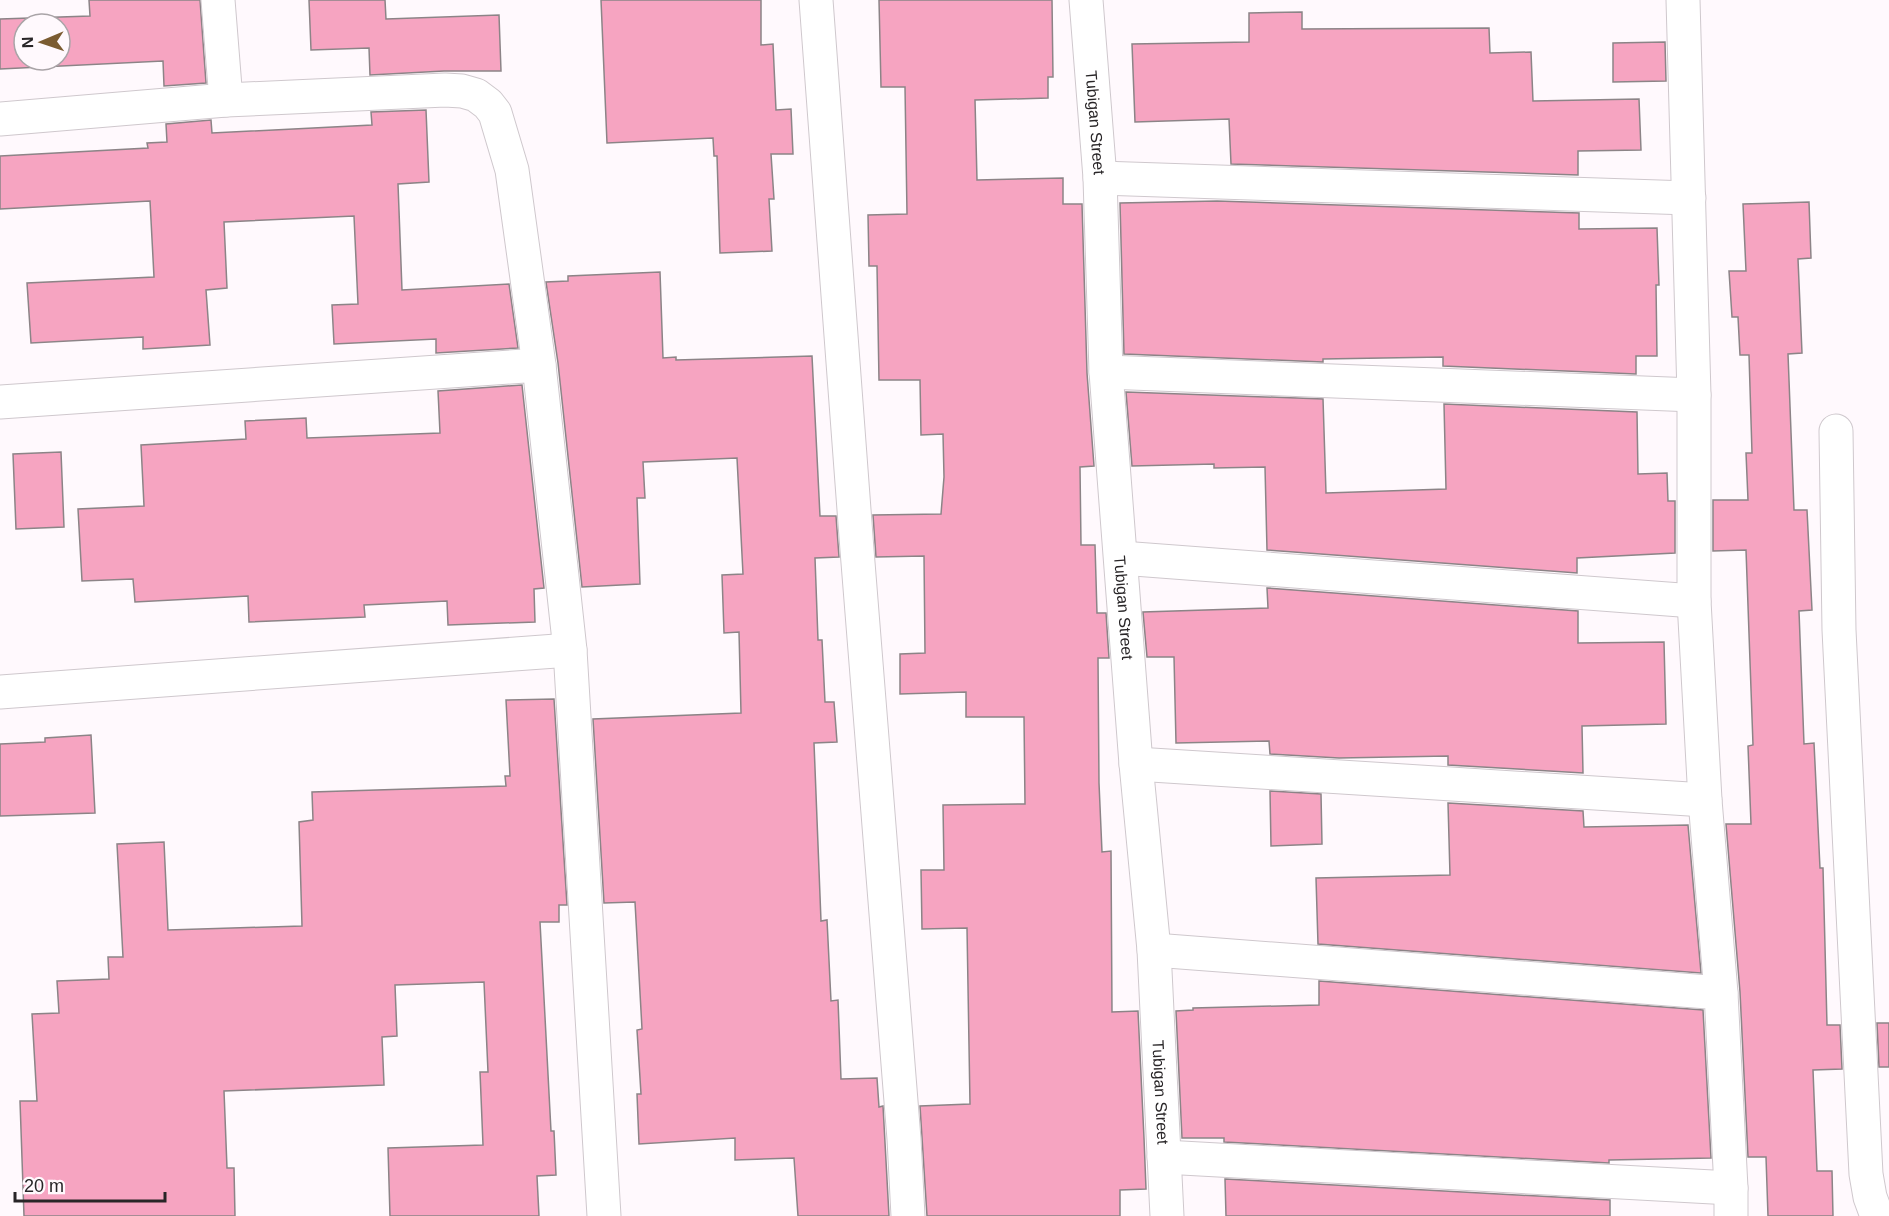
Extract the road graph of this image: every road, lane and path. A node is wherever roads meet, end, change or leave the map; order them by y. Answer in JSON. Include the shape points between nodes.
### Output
{"nodes":[{"id":1,"x":218,"y":0,"type":"edge"},
{"id":2,"x":816,"y":0,"type":"edge"},
{"id":3,"x":1086,"y":0,"type":"edge"},
{"id":4,"x":1683,"y":0,"type":"edge"},
{"id":5,"x":226,"y":100,"type":"junction"},
{"id":6,"x":0,"y":118,"type":"edge"},
{"id":7,"x":1100,"y":178,"type":"junction"},
{"id":8,"x":1689,"y":198,"type":"junction"},
{"id":9,"x":539,"y":365,"type":"junction"},
{"id":10,"x":1106,"y":372,"type":"junction"},
{"id":11,"x":1694,"y":395,"type":"junction"},
{"id":12,"x":0,"y":402,"type":"edge"},
{"id":13,"x":1836,"y":432,"type":"dead end"},
{"id":14,"x":1121,"y":558,"type":"junction"},
{"id":15,"x":1694,"y":601,"type":"junction"},
{"id":16,"x":570,"y":650,"type":"junction"},
{"id":17,"x":0,"y":692,"type":"edge"},
{"id":18,"x":1136,"y":764,"type":"junction"},
{"id":19,"x":1705,"y":800,"type":"junction"},
{"id":20,"x":1154,"y":950,"type":"junction"},
{"id":21,"x":1720,"y":993,"type":"junction"},
{"id":22,"x":1164,"y":1157,"type":"junction"},
{"id":23,"x":1731,"y":1202,"type":"edge"},
{"id":24,"x":604,"y":1216,"type":"edge"},
{"id":25,"x":908,"y":1216,"type":"edge"},
{"id":26,"x":1167,"y":1216,"type":"edge"},
{"id":27,"x":1877,"y":1216,"type":"edge"}],
"edges":[{"from":1,"to":5,"type":"street"},
{"from":2,"to":25,"type":"street"},
{"from":3,"to":7,"type":"street","name":"Tubigan Street"},
{"from":4,"to":8,"type":"street"},
{"from":5,"to":6,"type":"street"},
{"from":5,"to":9,"type":"street","via":[[445,90],[476,95],[488,104],[495,113],[512,170]]},
{"from":7,"to":8,"type":"street"},
{"from":7,"to":10,"type":"street","name":"Tubigan Street"},
{"from":8,"to":11,"type":"street"},
{"from":9,"to":12,"type":"street"},
{"from":9,"to":16,"type":"street"},
{"from":10,"to":11,"type":"street"},
{"from":10,"to":14,"type":"street","name":"Tubigan Street"},
{"from":11,"to":15,"type":"street"},
{"from":13,"to":27,"type":"street","via":[[1839,630],[1866,1174]]},
{"from":14,"to":15,"type":"street"},
{"from":14,"to":18,"type":"street","name":"Tubigan Street"},
{"from":15,"to":19,"type":"street"},
{"from":16,"to":17,"type":"street"},
{"from":16,"to":24,"type":"street"},
{"from":18,"to":19,"type":"street"},
{"from":18,"to":20,"type":"street","name":"Tubigan Street"},
{"from":19,"to":21,"type":"street"},
{"from":20,"to":21,"type":"street"},
{"from":20,"to":22,"type":"street","name":"Tubigan Street"},
{"from":21,"to":23,"type":"street"},
{"from":22,"to":23,"type":"street"},
{"from":22,"to":26,"type":"street","name":"Tubigan Street"}]}
